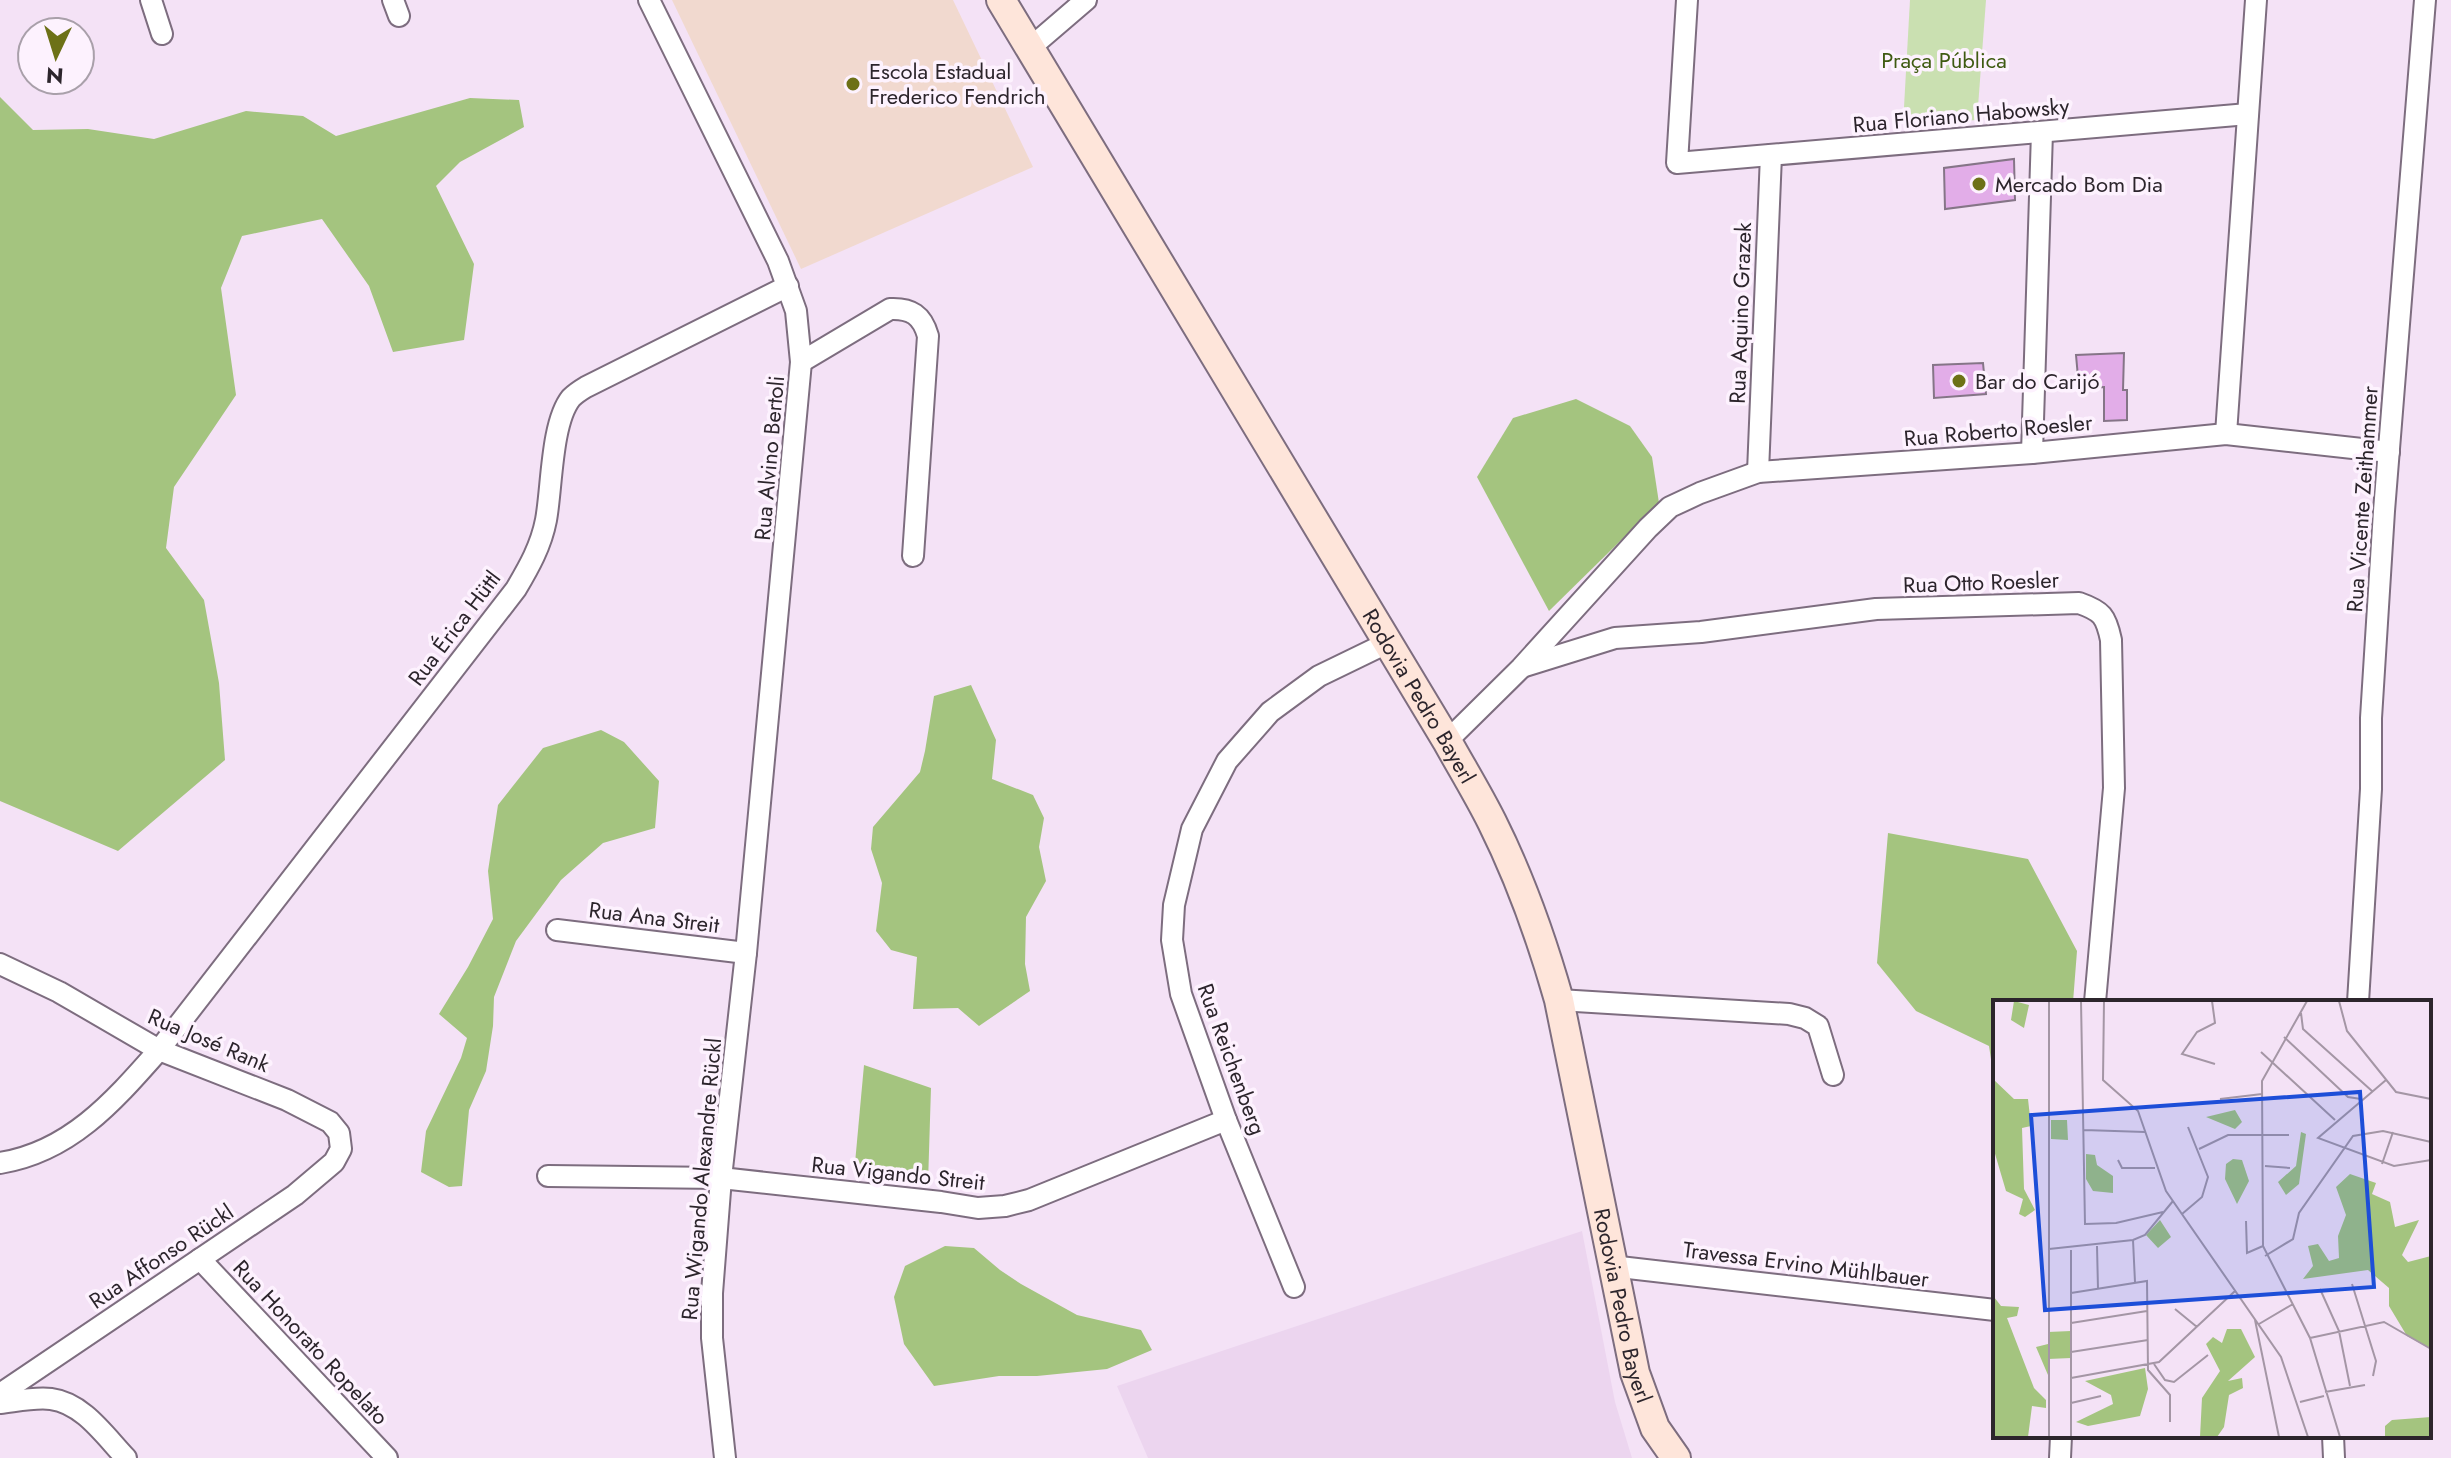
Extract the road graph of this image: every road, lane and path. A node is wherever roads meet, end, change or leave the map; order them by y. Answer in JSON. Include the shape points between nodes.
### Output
{"nodes":[{"id":1,"x":151,"y":0,"type":"edge"},
{"id":2,"x":649,"y":0,"type":"edge"},
{"id":3,"x":1001,"y":0,"type":"edge"},
{"id":4,"x":1086,"y":0,"type":"edge"},
{"id":5,"x":1687,"y":0,"type":"edge"},
{"id":6,"x":2256,"y":0,"type":"edge"},
{"id":7,"x":2425,"y":0,"type":"edge"},
{"id":8,"x":162,"y":34,"type":"dead end"},
{"id":9,"x":1030,"y":48,"type":"junction"},
{"id":10,"x":2248,"y":114,"type":"junction"},
{"id":11,"x":2042,"y":132,"type":"junction"},
{"id":12,"x":1771,"y":155,"type":"junction"},
{"id":13,"x":788,"y":286,"type":"junction"},
{"id":14,"x":801,"y":362,"type":"junction"},
{"id":15,"x":2226,"y":434,"type":"junction"},
{"id":16,"x":2389,"y":452,"type":"junction"},
{"id":17,"x":2032,"y":453,"type":"junction"},
{"id":18,"x":1758,"y":472,"type":"junction"},
{"id":19,"x":913,"y":556,"type":"dead end"},
{"id":20,"x":1387,"y":643,"type":"junction"},
{"id":21,"x":1521,"y":668,"type":"junction"},
{"id":22,"x":1447,"y":741,"type":"junction"},
{"id":23,"x":557,"y":930,"type":"dead end"},
{"id":24,"x":746,"y":953,"type":"junction"},
{"id":25,"x":0,"y":964,"type":"edge"},
{"id":26,"x":1559,"y":1000,"type":"junction"},
{"id":27,"x":2095,"y":1000,"type":"edge"},
{"id":28,"x":2358,"y":1000,"type":"edge"},
{"id":29,"x":159,"y":1050,"type":"junction"},
{"id":30,"x":1833,"y":1075,"type":"dead end"},
{"id":31,"x":1226,"y":1120,"type":"junction"},
{"id":32,"x":341,"y":1149,"type":"joint"},
{"id":33,"x":0,"y":1163,"type":"edge"},
{"id":34,"x":548,"y":1176,"type":"dead end"},
{"id":35,"x":721,"y":1178,"type":"junction"},
{"id":36,"x":200,"y":1259,"type":"junction"},
{"id":37,"x":1611,"y":1266,"type":"junction"},
{"id":38,"x":1294,"y":1287,"type":"dead end"},
{"id":39,"x":1993,"y":1310,"type":"edge"},
{"id":40,"x":0,"y":1394,"type":"edge"},
{"id":41,"x":0,"y":1403,"type":"edge"},
{"id":42,"x":2061,"y":1438,"type":"edge"},
{"id":43,"x":2333,"y":1438,"type":"edge"},
{"id":44,"x":126,"y":1458,"type":"edge"},
{"id":45,"x":387,"y":1458,"type":"edge"},
{"id":46,"x":725,"y":1458,"type":"edge"},
{"id":47,"x":1676,"y":1458,"type":"edge"},
{"id":48,"x":2060,"y":1458,"type":"edge"},
{"id":49,"x":2334,"y":1458,"type":"edge"}],
"edges":[{"from":1,"to":8,"type":"street"},
{"from":2,"to":13,"type":"street","name":"Rua Alvino Bertoli"},
{"from":3,"to":9,"type":"main road","name":"Rodovia Pedro Bayerl"},
{"from":4,"to":9,"type":"street"},
{"from":5,"to":12,"type":"street","name":"Rua Floriano Habowsky","via":[[1677,163]]},
{"from":6,"to":10,"type":"street"},
{"from":7,"to":16,"type":"street","name":"Rua Vicente Zeithammer"},
{"from":9,"to":20,"type":"main road","name":"Rodovia Pedro Bayerl"},
{"from":10,"to":11,"type":"street","name":"Rua Floriano Habowsky"},
{"from":10,"to":15,"type":"street"},
{"from":11,"to":12,"type":"street","name":"Rua Floriano Habowsky"},
{"from":11,"to":17,"type":"street"},
{"from":12,"to":18,"type":"street","name":"Rua Aquino Grazek"},
{"from":13,"to":14,"type":"street","name":"Rua Alvino Bertoli"},
{"from":13,"to":29,"type":"street","name":"Rua Érica Hüttl","via":[[572,397],[558,432],[546,522],[516,589]]},
{"from":14,"to":19,"type":"street","via":[[890,309],[901,308],[924,322],[928,336]]},
{"from":14,"to":24,"type":"street","name":"Rua Alvino Bertoli"},
{"from":15,"to":16,"type":"street","name":"Rua Roberto Roesler"},
{"from":15,"to":17,"type":"street","name":"Rua Roberto Roesler"},
{"from":16,"to":28,"type":"street","name":"Rua Vicente Zeithammer"},
{"from":17,"to":18,"type":"street","name":"Rua Roberto Roesler"},
{"from":18,"to":21,"type":"street","name":"Rua Roberto Roesler","via":[[1670,507]]},
{"from":20,"to":22,"type":"main road","name":"Rodovia Pedro Bayerl"},
{"from":20,"to":31,"type":"street","name":"Rua Reichenberg","via":[[1319,676],[1270,712],[1227,761],[1192,829],[1174,905],[1172,940],[1181,994]]},
{"from":21,"to":22,"type":"street","name":"Rua Roberto Roesler"},
{"from":21,"to":27,"type":"street","name":"Rua Otto Roesler","via":[[1615,638],[1876,609],[2079,603],[2095,609],[2106,620],[2111,640],[2114,788]]},
{"from":22,"to":26,"type":"main road","name":"Rodovia Pedro Bayerl","via":[[1506,852]]},
{"from":23,"to":24,"type":"street","name":"Rua Ana Streit"},
{"from":24,"to":35,"type":"street","name":"Rua Wigando Alexandre Rückl"},
{"from":25,"to":29,"type":"street","name":"Rua José Rank"},
{"from":26,"to":30,"type":"street","via":[[1805,1018],[1818,1026]]},
{"from":26,"to":37,"type":"main road","name":"Rodovia Pedro Bayerl"},
{"from":29,"to":32,"type":"street","name":"Rua José Rank","via":[[312,1112],[339,1133]]},
{"from":29,"to":33,"type":"street","name":"Rua Érica Hüttl","via":[[78,1132],[24,1159]]},
{"from":31,"to":35,"type":"street","name":"Rua Vigando Streit","via":[[1005,1206],[978,1208]]},
{"from":31,"to":38,"type":"street","name":"Rua Reichenberg"},
{"from":32,"to":36,"type":"street","name":"Rua Affonso Rückl","via":[[316,1179]]},
{"from":34,"to":35,"type":"street","name":"Rua Vigando Streit"},
{"from":35,"to":46,"type":"street","name":"Rua Wigando Alexandre Rückl","via":[[712,1338]]},
{"from":36,"to":40,"type":"street","name":"Rua Affonso Rückl"},
{"from":36,"to":45,"type":"street","name":"Rua Honorato Ropelato"},
{"from":37,"to":39,"type":"street","name":"Travessa Ervino Mühlbauer"},
{"from":37,"to":47,"type":"main road","name":"Rodovia Pedro Bayerl","via":[[1641,1393],[1655,1428]]},
{"from":41,"to":44,"type":"street","via":[[40,1398],[69,1404]]},
{"from":42,"to":48,"type":"street"},
{"from":43,"to":49,"type":"street"}]}
